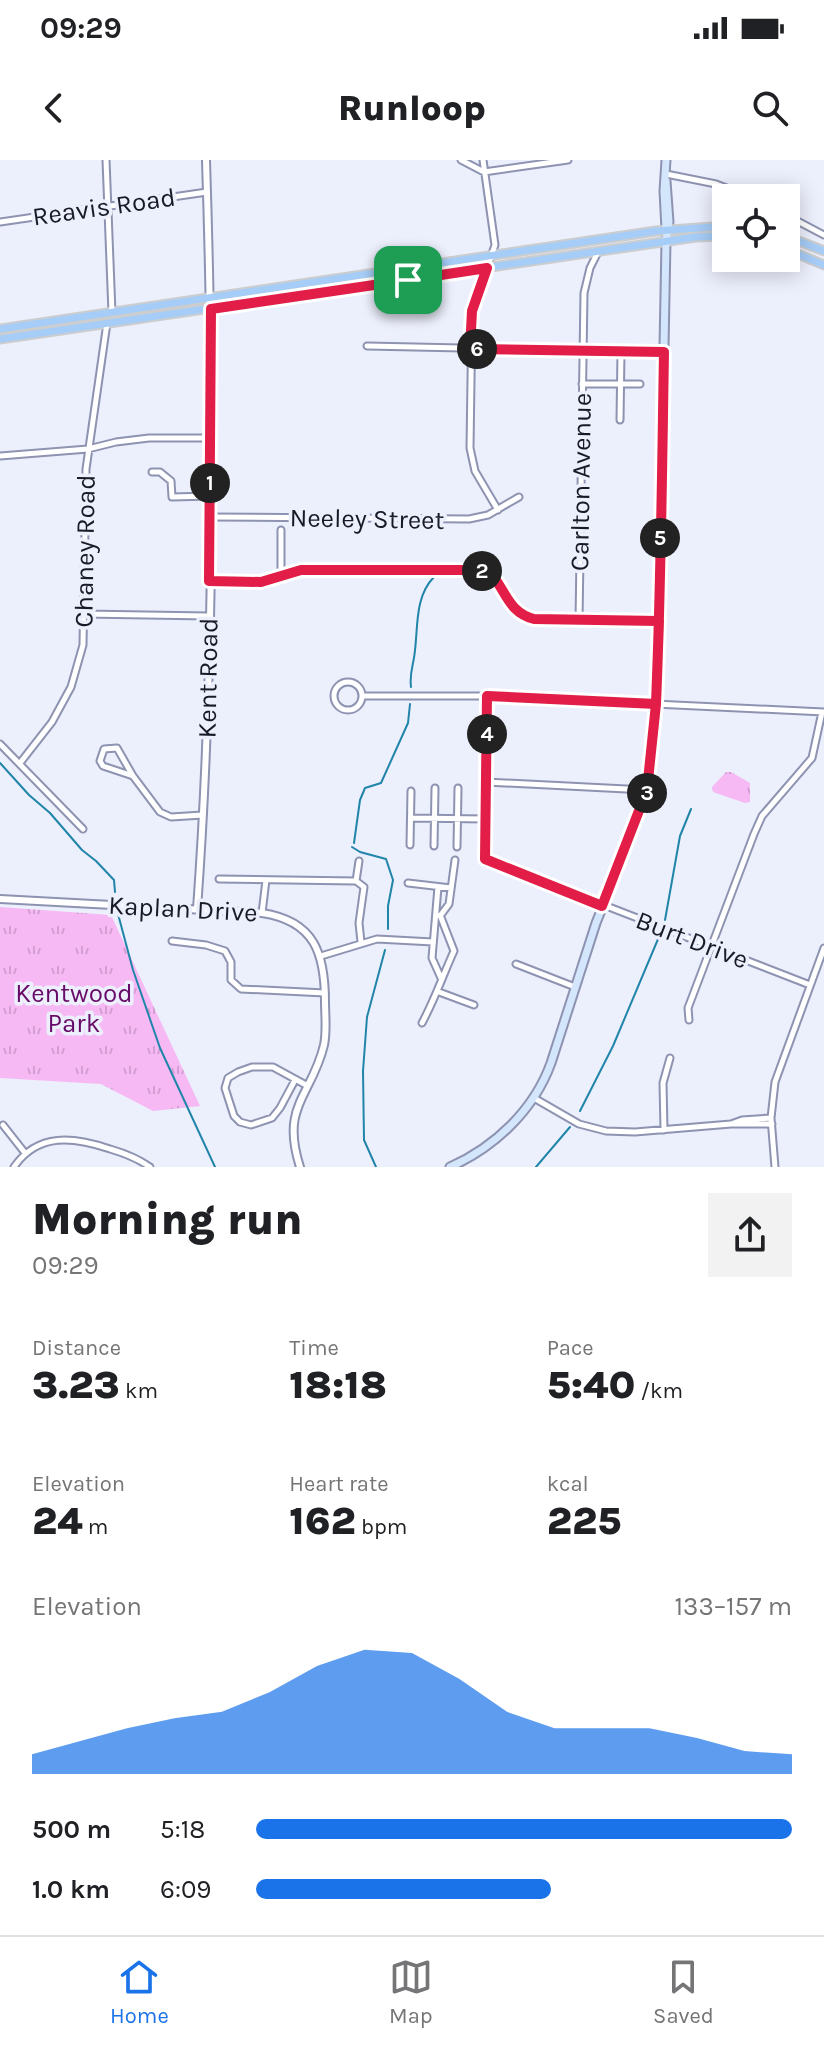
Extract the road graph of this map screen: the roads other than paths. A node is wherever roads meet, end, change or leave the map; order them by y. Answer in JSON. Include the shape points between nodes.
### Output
{"nodes":[{"id":1,"x":106,"y":160,"type":"edge"},
{"id":2,"x":206,"y":160,"type":"edge"},
{"id":3,"x":461,"y":160,"type":"edge"},
{"id":4,"x":483,"y":160,"type":"edge"},
{"id":5,"x":568,"y":160,"type":"edge"},
{"id":6,"x":666,"y":160,"type":"edge"},
{"id":7,"x":485,"y":172,"type":"junction"},
{"id":8,"x":666,"y":178,"type":"junction"},
{"id":9,"x":716,"y":184,"type":"edge"},
{"id":10,"x":207,"y":192,"type":"junction"},
{"id":11,"x":107,"y":207,"type":"junction"},
{"id":12,"x":0,"y":222,"type":"edge"},
{"id":13,"x":800,"y":222,"type":"edge"},
{"id":14,"x":712,"y":227,"type":"edge"},
{"id":15,"x":666,"y":229,"type":"junction"},
{"id":16,"x":824,"y":235,"type":"edge"},
{"id":17,"x":712,"y":236,"type":"edge"},
{"id":18,"x":666,"y":241,"type":"junction"},
{"id":19,"x":800,"y":242,"type":"edge"},
{"id":20,"x":599,"y":251,"type":"junction"},
{"id":21,"x":824,"y":251,"type":"edge"},
{"id":22,"x":800,"y":255,"type":"edge"},
{"id":23,"x":492,"y":256,"type":"junction"},
{"id":24,"x":824,"y":265,"type":"edge"},
{"id":25,"x":487,"y":268,"type":"junction"},
{"id":26,"x":211,"y":303,"type":"junction"},
{"id":27,"x":112,"y":313,"type":"junction"},
{"id":28,"x":107,"y":323,"type":"junction"},
{"id":29,"x":0,"y":329,"type":"edge"},
{"id":30,"x":0,"y":339,"type":"edge"},
{"id":31,"x":367,"y":346,"type":"dead end"},
{"id":32,"x":470,"y":349,"type":"junction"},
{"id":33,"x":583,"y":351,"type":"junction"},
{"id":34,"x":621,"y":352,"type":"junction"},
{"id":35,"x":664,"y":352,"type":"junction"},
{"id":36,"x":582,"y":384,"type":"junction"},
{"id":37,"x":620,"y":384,"type":"junction"},
{"id":38,"x":640,"y":384,"type":"dead end"},
{"id":39,"x":620,"y":420,"type":"dead end"},
{"id":40,"x":210,"y":438,"type":"junction"},
{"id":41,"x":88,"y":449,"type":"junction"},
{"id":42,"x":0,"y":456,"type":"edge"},
{"id":43,"x":152,"y":472,"type":"dead end"},
{"id":44,"x":210,"y":496,"type":"junction"},
{"id":45,"x":519,"y":497,"type":"dead end"},
{"id":46,"x":498,"y":510,"type":"junction"},
{"id":47,"x":210,"y":517,"type":"junction"},
{"id":48,"x":281,"y":530,"type":"dead end"},
{"id":49,"x":281,"y":575,"type":"junction"},
{"id":50,"x":209,"y":581,"type":"junction"},
{"id":51,"x":84,"y":614,"type":"junction"},
{"id":52,"x":208,"y":616,"type":"junction"},
{"id":53,"x":579,"y":621,"type":"junction"},
{"id":54,"x":659,"y":621,"type":"junction"},
{"id":55,"x":362,"y":696,"type":"junction"},
{"id":56,"x":487,"y":696,"type":"junction"},
{"id":57,"x":656,"y":704,"type":"junction"},
{"id":58,"x":823,"y":712,"type":"edge"},
{"id":59,"x":0,"y":744,"type":"edge"},
{"id":60,"x":20,"y":763,"type":"junction"},
{"id":61,"x":133,"y":776,"type":"junction"},
{"id":62,"x":486,"y":782,"type":"junction"},
{"id":63,"x":435,"y":788,"type":"dead end"},
{"id":64,"x":458,"y":788,"type":"dead end"},
{"id":65,"x":647,"y":790,"type":"junction"},
{"id":66,"x":411,"y":791,"type":"dead end"},
{"id":67,"x":204,"y":815,"type":"junction"},
{"id":68,"x":411,"y":818,"type":"junction"},
{"id":69,"x":435,"y":818,"type":"junction"},
{"id":70,"x":458,"y":818,"type":"junction"},
{"id":71,"x":485,"y":819,"type":"junction"},
{"id":72,"x":83,"y":829,"type":"dead end"},
{"id":73,"x":410,"y":845,"type":"dead end"},
{"id":74,"x":434,"y":846,"type":"dead end"},
{"id":75,"x":457,"y":847,"type":"dead end"},
{"id":76,"x":455,"y":860,"type":"dead end"},
{"id":77,"x":359,"y":861,"type":"dead end"},
{"id":78,"x":219,"y":879,"type":"dead end"},
{"id":79,"x":266,"y":880,"type":"junction"},
{"id":80,"x":356,"y":881,"type":"junction"},
{"id":81,"x":408,"y":883,"type":"dead end"},
{"id":82,"x":438,"y":887,"type":"junction"},
{"id":83,"x":451,"y":888,"type":"junction"},
{"id":84,"x":0,"y":899,"type":"edge"},
{"id":85,"x":602,"y":906,"type":"junction"},
{"id":86,"x":197,"y":909,"type":"junction"},
{"id":87,"x":262,"y":913,"type":"junction"},
{"id":88,"x":437,"y":917,"type":"junction"},
{"id":89,"x":172,"y":941,"type":"dead end"},
{"id":90,"x":361,"y":942,"type":"junction"},
{"id":91,"x":433,"y":942,"type":"junction"},
{"id":92,"x":712,"y":947,"type":"junction"},
{"id":93,"x":824,"y":948,"type":"edge"},
{"id":94,"x":321,"y":956,"type":"junction"},
{"id":95,"x":516,"y":964,"type":"dead end"},
{"id":96,"x":441,"y":979,"type":"junction"},
{"id":97,"x":810,"y":985,"type":"junction"},
{"id":98,"x":575,"y":987,"type":"junction"},
{"id":99,"x":439,"y":992,"type":"junction"},
{"id":100,"x":325,"y":993,"type":"junction"},
{"id":101,"x":474,"y":1005,"type":"dead end"},
{"id":102,"x":689,"y":1020,"type":"dead end"},
{"id":103,"x":422,"y":1023,"type":"dead end"},
{"id":104,"x":670,"y":1058,"type":"dead end"},
{"id":105,"x":295,"y":1080,"type":"junction"},
{"id":106,"x":306,"y":1085,"type":"junction"},
{"id":107,"x":534,"y":1098,"type":"junction"},
{"id":108,"x":771,"y":1121,"type":"junction"},
{"id":109,"x":3,"y":1125,"type":"dead end"},
{"id":110,"x":664,"y":1130,"type":"junction"},
{"id":111,"x":25,"y":1153,"type":"junction"},
{"id":112,"x":14,"y":1167,"type":"edge"},
{"id":113,"x":150,"y":1167,"type":"edge"},
{"id":114,"x":300,"y":1167,"type":"edge"},
{"id":115,"x":450,"y":1167,"type":"edge"},
{"id":116,"x":775,"y":1167,"type":"edge"}],
"edges":[{"from":1,"to":11,"type":"street"},
{"from":2,"to":10,"type":"street","name":"Kent Road"},
{"from":3,"to":7,"type":"street"},
{"from":4,"to":7,"type":"street"},
{"from":5,"to":7,"type":"street"},
{"from":6,"to":8,"type":"main road"},
{"from":7,"to":23,"type":"street","via":[[495,243]]},
{"from":8,"to":9,"type":"street"},
{"from":8,"to":15,"type":"main road"},
{"from":10,"to":11,"type":"street","name":"Reavis Road"},
{"from":10,"to":26,"type":"street","name":"Kent Road"},
{"from":11,"to":12,"type":"street","name":"Reavis Road"},
{"from":11,"to":27,"type":"street"},
{"from":13,"to":16,"type":"street"},
{"from":14,"to":15,"type":"main road"},
{"from":15,"to":18,"type":"main road"},
{"from":15,"to":23,"type":"main road"},
{"from":17,"to":18,"type":"main road"},
{"from":18,"to":20,"type":"main road"},
{"from":18,"to":35,"type":"main road"},
{"from":19,"to":21,"type":"main road"},
{"from":20,"to":25,"type":"main road"},
{"from":20,"to":33,"type":"street","name":"Carlton Avenue","via":[[584,293]]},
{"from":22,"to":24,"type":"main road"},
{"from":23,"to":25,"type":"street"},
{"from":23,"to":26,"type":"main road"},
{"from":25,"to":26,"type":"main road"},
{"from":25,"to":32,"type":"street","via":[[472,311]]},
{"from":26,"to":27,"type":"main road"},
{"from":26,"to":28,"type":"main road"},
{"from":26,"to":40,"type":"street","name":"Kent Road"},
{"from":27,"to":29,"type":"main road"},
{"from":28,"to":30,"type":"main road"},
{"from":28,"to":41,"type":"street","name":"Chaney Road"},
{"from":31,"to":32,"type":"street"},
{"from":32,"to":33,"type":"street"},
{"from":32,"to":46,"type":"street","via":[[472,460]]},
{"from":33,"to":34,"type":"street"},
{"from":33,"to":36,"type":"street","name":"Carlton Avenue"},
{"from":34,"to":35,"type":"street"},
{"from":34,"to":37,"type":"street"},
{"from":35,"to":54,"type":"main road"},
{"from":36,"to":37,"type":"street"},
{"from":36,"to":53,"type":"street","name":"Carlton Avenue"},
{"from":37,"to":38,"type":"street"},
{"from":37,"to":39,"type":"street"},
{"from":40,"to":41,"type":"street","via":[[149,438]]},
{"from":40,"to":44,"type":"street","name":"Kent Road"},
{"from":41,"to":42,"type":"street"},
{"from":41,"to":51,"type":"street","name":"Chaney Road"},
{"from":43,"to":44,"type":"street","via":[[171,481],[172,497]]},
{"from":44,"to":47,"type":"street","name":"Kent Road"},
{"from":45,"to":46,"type":"street","name":"Neeley Street"},
{"from":46,"to":47,"type":"street","name":"Neeley Street","via":[[465,520]]},
{"from":47,"to":50,"type":"street","name":"Kent Road"},
{"from":48,"to":49,"type":"street"},
{"from":49,"to":50,"type":"street","via":[[261,582]]},
{"from":49,"to":53,"type":"street","via":[[301,570],[474,570],[493,576],[522,616]]},
{"from":50,"to":52,"type":"street","name":"Kent Road"},
{"from":51,"to":52,"type":"street"},
{"from":51,"to":60,"type":"street","name":"Chaney Road","via":[[83,645],[71,687]]},
{"from":52,"to":67,"type":"street","name":"Kent Road"},
{"from":53,"to":54,"type":"street"},
{"from":54,"to":57,"type":"main road"},
{"from":55,"to":55,"type":"street","via":[[348,681],[333,694],[336,704],[349,710]]},
{"from":55,"to":56,"type":"street"},
{"from":56,"to":57,"type":"street"},
{"from":56,"to":62,"type":"street"},
{"from":57,"to":58,"type":"street"},
{"from":57,"to":65,"type":"main road"},
{"from":58,"to":92,"type":"street","via":[[812,758],[762,816]]},
{"from":59,"to":60,"type":"street"},
{"from":60,"to":72,"type":"street"},
{"from":61,"to":61,"type":"street","via":[[103,766],[104,749],[117,748]]},
{"from":61,"to":67,"type":"street","via":[[160,812],[183,818]]},
{"from":62,"to":65,"type":"street"},
{"from":62,"to":71,"type":"street"},
{"from":63,"to":69,"type":"street"},
{"from":64,"to":70,"type":"street"},
{"from":65,"to":85,"type":"main road"},
{"from":66,"to":68,"type":"street"},
{"from":67,"to":86,"type":"street","name":"Kent Road"},
{"from":68,"to":69,"type":"street"},
{"from":68,"to":73,"type":"street"},
{"from":69,"to":70,"type":"street"},
{"from":69,"to":74,"type":"street"},
{"from":70,"to":71,"type":"street"},
{"from":70,"to":75,"type":"street"},
{"from":71,"to":85,"type":"street","name":"Burt Drive","via":[[485,859]]},
{"from":76,"to":83,"type":"street"},
{"from":77,"to":80,"type":"street"},
{"from":78,"to":79,"type":"street"},
{"from":79,"to":80,"type":"street"},
{"from":79,"to":87,"type":"street"},
{"from":80,"to":90,"type":"street","via":[[364,887]]},
{"from":81,"to":82,"type":"street"},
{"from":82,"to":83,"type":"street"},
{"from":82,"to":88,"type":"street"},
{"from":83,"to":88,"type":"street","via":[[449,904]]},
{"from":84,"to":86,"type":"street","name":"Kaplan Drive"},
{"from":85,"to":92,"type":"street","name":"Burt Drive"},
{"from":85,"to":98,"type":"main road"},
{"from":86,"to":87,"type":"street","name":"Kaplan Drive"},
{"from":87,"to":94,"type":"street","name":"Kaplan Drive","via":[[297,924]]},
{"from":88,"to":91,"type":"street"},
{"from":88,"to":96,"type":"street","via":[[454,951]]},
{"from":89,"to":100,"type":"street","via":[[225,951],[231,980],[241,989]]},
{"from":90,"to":91,"type":"street"},
{"from":90,"to":94,"type":"street"},
{"from":91,"to":96,"type":"street","via":[[432,958]]},
{"from":92,"to":97,"type":"street","name":"Burt Drive"},
{"from":92,"to":102,"type":"street","via":[[688,1008]]},
{"from":93,"to":97,"type":"street"},
{"from":94,"to":100,"type":"street"},
{"from":95,"to":98,"type":"street"},
{"from":96,"to":99,"type":"street"},
{"from":97,"to":108,"type":"street","via":[[775,1082]]},
{"from":98,"to":107,"type":"main road"},
{"from":99,"to":101,"type":"street"},
{"from":99,"to":103,"type":"street"},
{"from":100,"to":106,"type":"street","via":[[324,1043]]},
{"from":104,"to":110,"type":"street","via":[[663,1083]]},
{"from":105,"to":105,"type":"street","via":[[273,1067],[234,1074],[225,1088],[234,1116],[251,1125],[272,1118]]},
{"from":105,"to":106,"type":"street"},
{"from":106,"to":114,"type":"street","via":[[293,1130]]},
{"from":107,"to":110,"type":"street","via":[[595,1129]]},
{"from":107,"to":115,"type":"main road","via":[[489,1143]]},
{"from":108,"to":110,"type":"street"},
{"from":108,"to":116,"type":"street"},
{"from":109,"to":111,"type":"street"},
{"from":111,"to":112,"type":"street"},
{"from":111,"to":113,"type":"street","via":[[43,1143],[76,1139],[128,1154]]}]}
